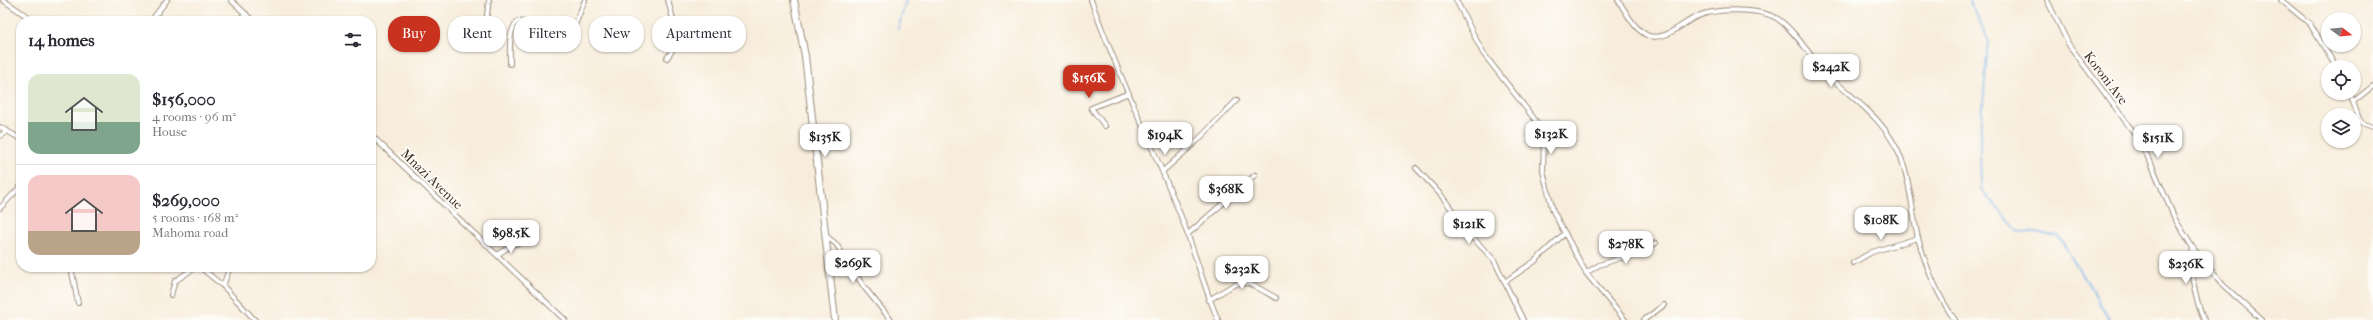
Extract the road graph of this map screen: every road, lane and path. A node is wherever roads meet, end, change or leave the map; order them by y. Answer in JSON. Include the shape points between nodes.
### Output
{"nodes":[{"id":1,"x":3,"y":0,"type":"edge"},
{"id":2,"x":167,"y":0,"type":"edge"},
{"id":3,"x":231,"y":0,"type":"edge"},
{"id":4,"x":489,"y":0,"type":"edge"},
{"id":5,"x":586,"y":0,"type":"edge"},
{"id":6,"x":668,"y":0,"type":"edge"},
{"id":7,"x":794,"y":0,"type":"edge"},
{"id":8,"x":1091,"y":0,"type":"edge"},
{"id":9,"x":1456,"y":0,"type":"edge"},
{"id":10,"x":1618,"y":0,"type":"edge"},
{"id":11,"x":2047,"y":0,"type":"edge"},
{"id":12,"x":2281,"y":0,"type":"edge"},
{"id":13,"x":246,"y":14,"type":"joint"},
{"id":14,"x":27,"y":16,"type":"edge"},
{"id":15,"x":155,"y":16,"type":"edge"},
{"id":16,"x":243,"y":16,"type":"edge"},
{"id":17,"x":487,"y":16,"type":"edge"},
{"id":18,"x":667,"y":58,"type":"dead end"},
{"id":19,"x":2332,"y":60,"type":"edge"},
{"id":20,"x":510,"y":64,"type":"dead end"},
{"id":21,"x":2373,"y":86,"type":"edge"},
{"id":22,"x":1129,"y":93,"type":"junction"},
{"id":23,"x":1237,"y":100,"type":"dead end"},
{"id":24,"x":2353,"y":102,"type":"joint"},
{"id":25,"x":1105,"y":126,"type":"dead end"},
{"id":26,"x":0,"y":127,"type":"edge"},
{"id":27,"x":2373,"y":127,"type":"edge"},
{"id":28,"x":7,"y":131,"type":"junction"},
{"id":29,"x":0,"y":136,"type":"edge"},
{"id":30,"x":16,"y":136,"type":"edge"},
{"id":31,"x":376,"y":140,"type":"edge"},
{"id":32,"x":1416,"y":168,"type":"dead end"},
{"id":33,"x":1163,"y":171,"type":"junction"},
{"id":34,"x":1255,"y":174,"type":"dead end"},
{"id":35,"x":16,"y":191,"type":"edge"},
{"id":36,"x":0,"y":208,"type":"edge"},
{"id":37,"x":1565,"y":233,"type":"junction"},
{"id":38,"x":1188,"y":234,"type":"junction"},
{"id":39,"x":825,"y":235,"type":"junction"},
{"id":40,"x":1918,"y":238,"type":"junction"},
{"id":41,"x":521,"y":243,"type":"dead end"},
{"id":42,"x":1656,"y":243,"type":"dead end"},
{"id":43,"x":2193,"y":248,"type":"junction"},
{"id":44,"x":497,"y":255,"type":"junction"},
{"id":45,"x":1853,"y":263,"type":"dead end"},
{"id":46,"x":72,"y":272,"type":"edge"},
{"id":47,"x":188,"y":272,"type":"edge"},
{"id":48,"x":206,"y":272,"type":"edge"},
{"id":49,"x":228,"y":272,"type":"edge"},
{"id":50,"x":1586,"y":273,"type":"junction"},
{"id":51,"x":1506,"y":281,"type":"junction"},
{"id":52,"x":223,"y":286,"type":"junction"},
{"id":53,"x":171,"y":295,"type":"dead end"},
{"id":54,"x":1276,"y":298,"type":"dead end"},
{"id":55,"x":1209,"y":300,"type":"junction"},
{"id":56,"x":78,"y":303,"type":"dead end"},
{"id":57,"x":1664,"y":305,"type":"dead end"},
{"id":58,"x":255,"y":320,"type":"edge"},
{"id":59,"x":565,"y":320,"type":"edge"},
{"id":60,"x":835,"y":320,"type":"edge"},
{"id":61,"x":891,"y":320,"type":"edge"},
{"id":62,"x":1218,"y":320,"type":"edge"},
{"id":63,"x":1523,"y":320,"type":"edge"},
{"id":64,"x":1625,"y":320,"type":"edge"},
{"id":65,"x":1644,"y":320,"type":"edge"},
{"id":66,"x":1955,"y":320,"type":"edge"},
{"id":67,"x":2204,"y":320,"type":"edge"},
{"id":68,"x":2262,"y":320,"type":"edge"}],
"edges":[{"from":1,"to":14,"type":"street"},
{"from":2,"to":15,"type":"street"},
{"from":3,"to":13,"type":"street"},
{"from":4,"to":17,"type":"street"},
{"from":5,"to":20,"type":"street","via":[[570,36],[566,38],[518,21],[515,24],[510,48]]},
{"from":6,"to":18,"type":"street","via":[[676,34],[674,50]]},
{"from":7,"to":39,"type":"street","via":[[805,56]]},
{"from":8,"to":22,"type":"street"},
{"from":9,"to":37,"type":"street","via":[[1483,53],[1539,125],[1544,139],[1543,171],[1547,195]]},
{"from":10,"to":40,"type":"street","via":[[1637,27],[1650,36],[1666,34],[1699,15],[1716,11],[1753,12],[1778,20],[1823,69],[1880,124],[1901,158]]},
{"from":11,"to":43,"type":"street","name":"Koroni Ave","via":[[2069,45],[2139,140],[2175,220]]},
{"from":12,"to":19,"type":"street","via":[[2310,24]]},
{"from":13,"to":16,"type":"street"},
{"from":21,"to":24,"type":"street"},
{"from":22,"to":25,"type":"street","via":[[1091,108]]},
{"from":22,"to":33,"type":"street"},
{"from":23,"to":33,"type":"street"},
{"from":24,"to":27,"type":"street","via":[[2362,123]]},
{"from":26,"to":28,"type":"street"},
{"from":28,"to":29,"type":"street"},
{"from":28,"to":30,"type":"street"},
{"from":31,"to":44,"type":"street","name":"Mnazi Avenue"},
{"from":32,"to":51,"type":"street","via":[[1494,260]]},
{"from":33,"to":38,"type":"street"},
{"from":34,"to":38,"type":"street"},
{"from":35,"to":36,"type":"street"},
{"from":37,"to":50,"type":"street"},
{"from":37,"to":51,"type":"street","via":[[1536,261]]},
{"from":38,"to":55,"type":"street"},
{"from":39,"to":60,"type":"street"},
{"from":39,"to":61,"type":"street","via":[[836,244],[864,287]]},
{"from":40,"to":45,"type":"street","via":[[1872,252]]},
{"from":40,"to":66,"type":"street","via":[[1931,278]]},
{"from":41,"to":44,"type":"street","via":[[513,244]]},
{"from":42,"to":50,"type":"street","via":[[1639,252],[1599,265]]},
{"from":43,"to":67,"type":"street","via":[[2194,285]]},
{"from":43,"to":68,"type":"street","name":"Koroni Ave","via":[[2223,285]]},
{"from":44,"to":59,"type":"street","name":"Mnazi Avenue"},
{"from":46,"to":56,"type":"street"},
{"from":47,"to":53,"type":"street","via":[[175,281]]},
{"from":48,"to":52,"type":"street"},
{"from":49,"to":52,"type":"street"},
{"from":50,"to":64,"type":"street"},
{"from":51,"to":63,"type":"street"},
{"from":52,"to":58,"type":"street"},
{"from":54,"to":55,"type":"street","via":[[1249,282],[1242,282]]},
{"from":55,"to":62,"type":"street"},
{"from":57,"to":65,"type":"street"}]}
